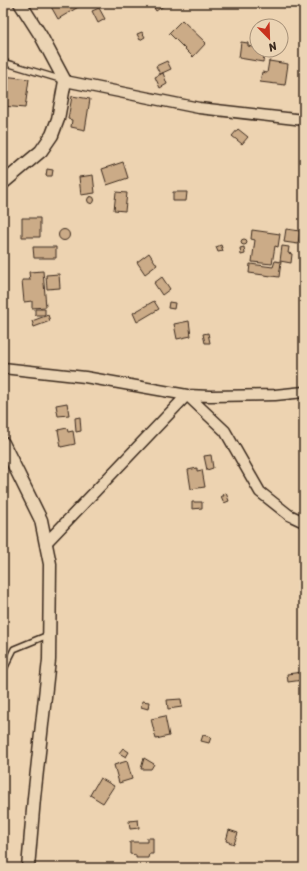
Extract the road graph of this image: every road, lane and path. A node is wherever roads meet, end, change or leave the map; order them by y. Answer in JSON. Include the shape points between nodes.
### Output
{"nodes":[{"id":1,"x":20,"y":3,"type":"edge"},
{"id":2,"x":3,"y":62,"type":"edge"},
{"id":3,"x":65,"y":81,"type":"junction"},
{"id":4,"x":304,"y":120,"type":"edge"},
{"id":5,"x":3,"y":183,"type":"edge"},
{"id":6,"x":3,"y":368,"type":"edge"},
{"id":7,"x":304,"y":392,"type":"edge"},
{"id":8,"x":187,"y":395,"type":"junction"},
{"id":9,"x":3,"y":443,"type":"edge"},
{"id":10,"x":304,"y":522,"type":"edge"},
{"id":11,"x":46,"y":543,"type":"junction"},
{"id":12,"x":49,"y":635,"type":"junction"},
{"id":13,"x":3,"y":670,"type":"edge"},
{"id":14,"x":28,"y":868,"type":"edge"}],
"edges":[{"from":1,"to":3,"type":"street"},
{"from":2,"to":3,"type":"lane"},
{"from":3,"to":4,"type":"street","via":[[199,108]]},
{"from":3,"to":5,"type":"street","via":[[58,119],[52,135],[41,151]]},
{"from":6,"to":8,"type":"street","via":[[85,377]]},
{"from":7,"to":8,"type":"street","via":[[276,395]]},
{"from":8,"to":10,"type":"street","via":[[225,431],[260,492],[289,515]]},
{"from":8,"to":11,"type":"street"},
{"from":9,"to":11,"type":"street","via":[[41,520]]},
{"from":11,"to":12,"type":"street","via":[[50,564]]},
{"from":12,"to":13,"type":"lane","via":[[14,648]]},
{"from":12,"to":14,"type":"street","via":[[49,660]]}]}
